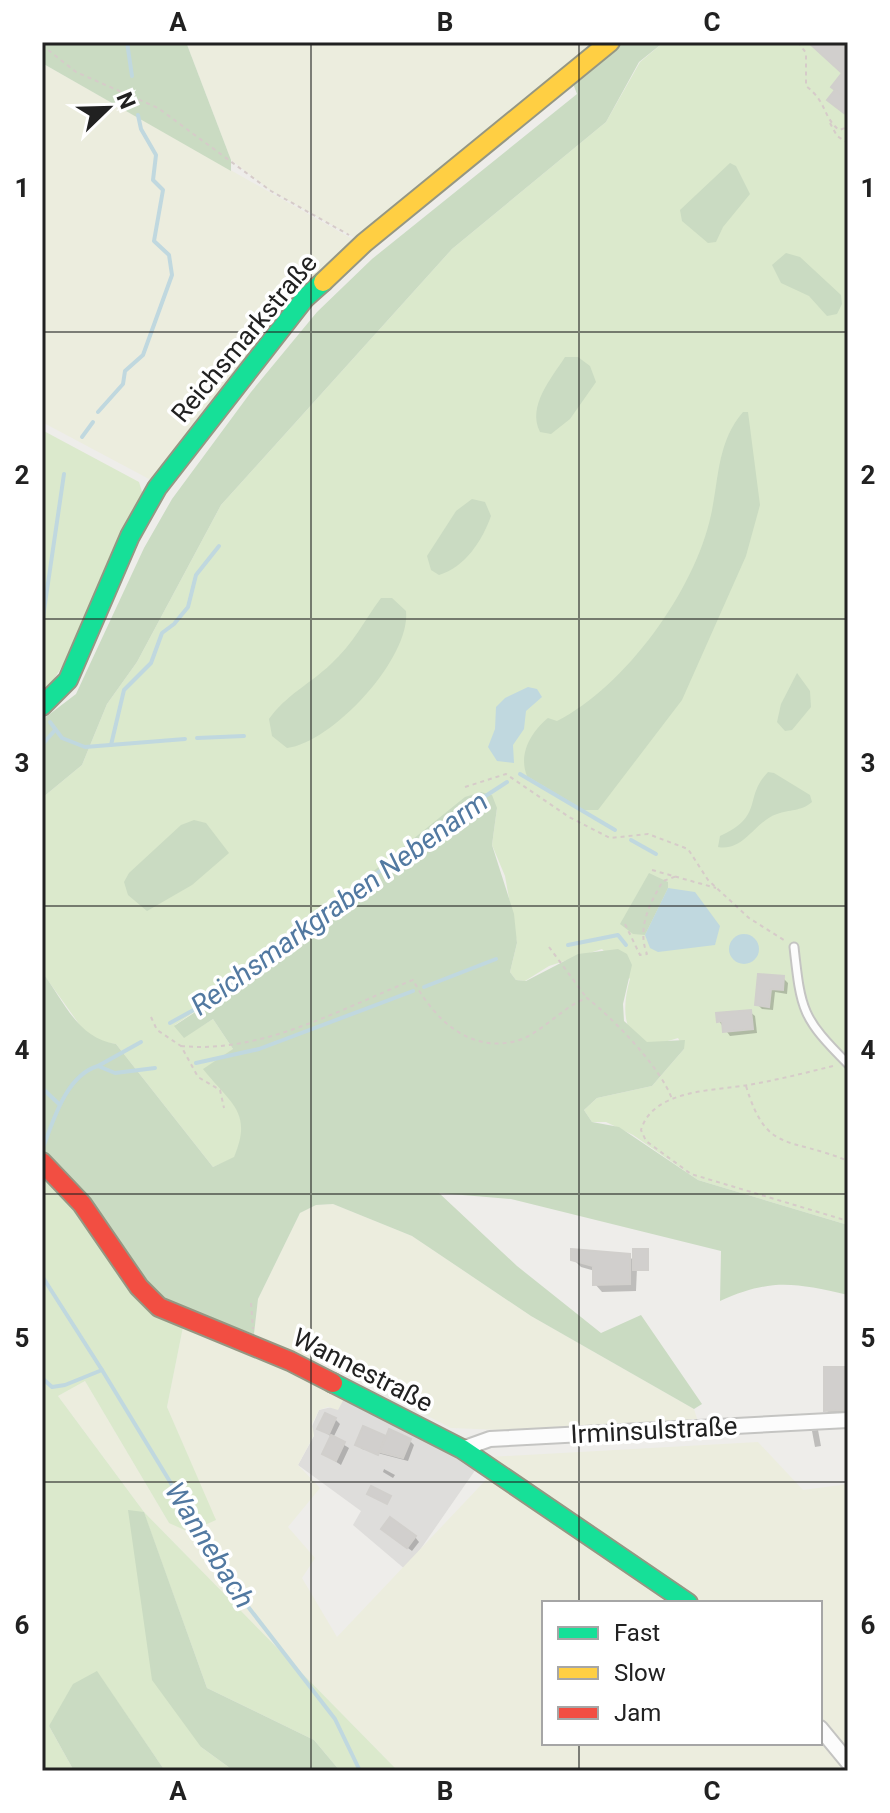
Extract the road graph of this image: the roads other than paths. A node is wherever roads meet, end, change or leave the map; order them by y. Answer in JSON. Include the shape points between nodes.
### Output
{"nodes":[{"id":1,"x":610,"y":42,"type":"edge"},
{"id":2,"x":42,"y":706,"type":"edge"},
{"id":3,"x":794,"y":947,"type":"road end"},
{"id":4,"x":847,"y":1063,"type":"edge"},
{"id":5,"x":42,"y":1162,"type":"edge"},
{"id":6,"x":848,"y":1420,"type":"edge"},
{"id":7,"x":462,"y":1449,"type":"junction"},
{"id":8,"x":685,"y":1601,"type":"edge"},
{"id":9,"x":822,"y":1730,"type":"edge"},
{"id":10,"x":848,"y":1762,"type":"edge"}],
"edges":[{"from":1,"to":2,"type":"street","name":"Reichsmarkstraße","via":[[364,243],[305,298],[172,467],[130,536],[68,680]]},
{"from":3,"to":4,"type":"lane","via":[[807,1020]]},
{"from":5,"to":7,"type":"street","name":"Wannestraße","via":[[82,1204],[149,1298],[172,1314],[347,1388]]},
{"from":6,"to":7,"type":"street","name":"Irminsulstraße","via":[[490,1439]]},
{"from":7,"to":8,"type":"street","name":"Wannestraße"},
{"from":9,"to":10,"type":"street"}]}
